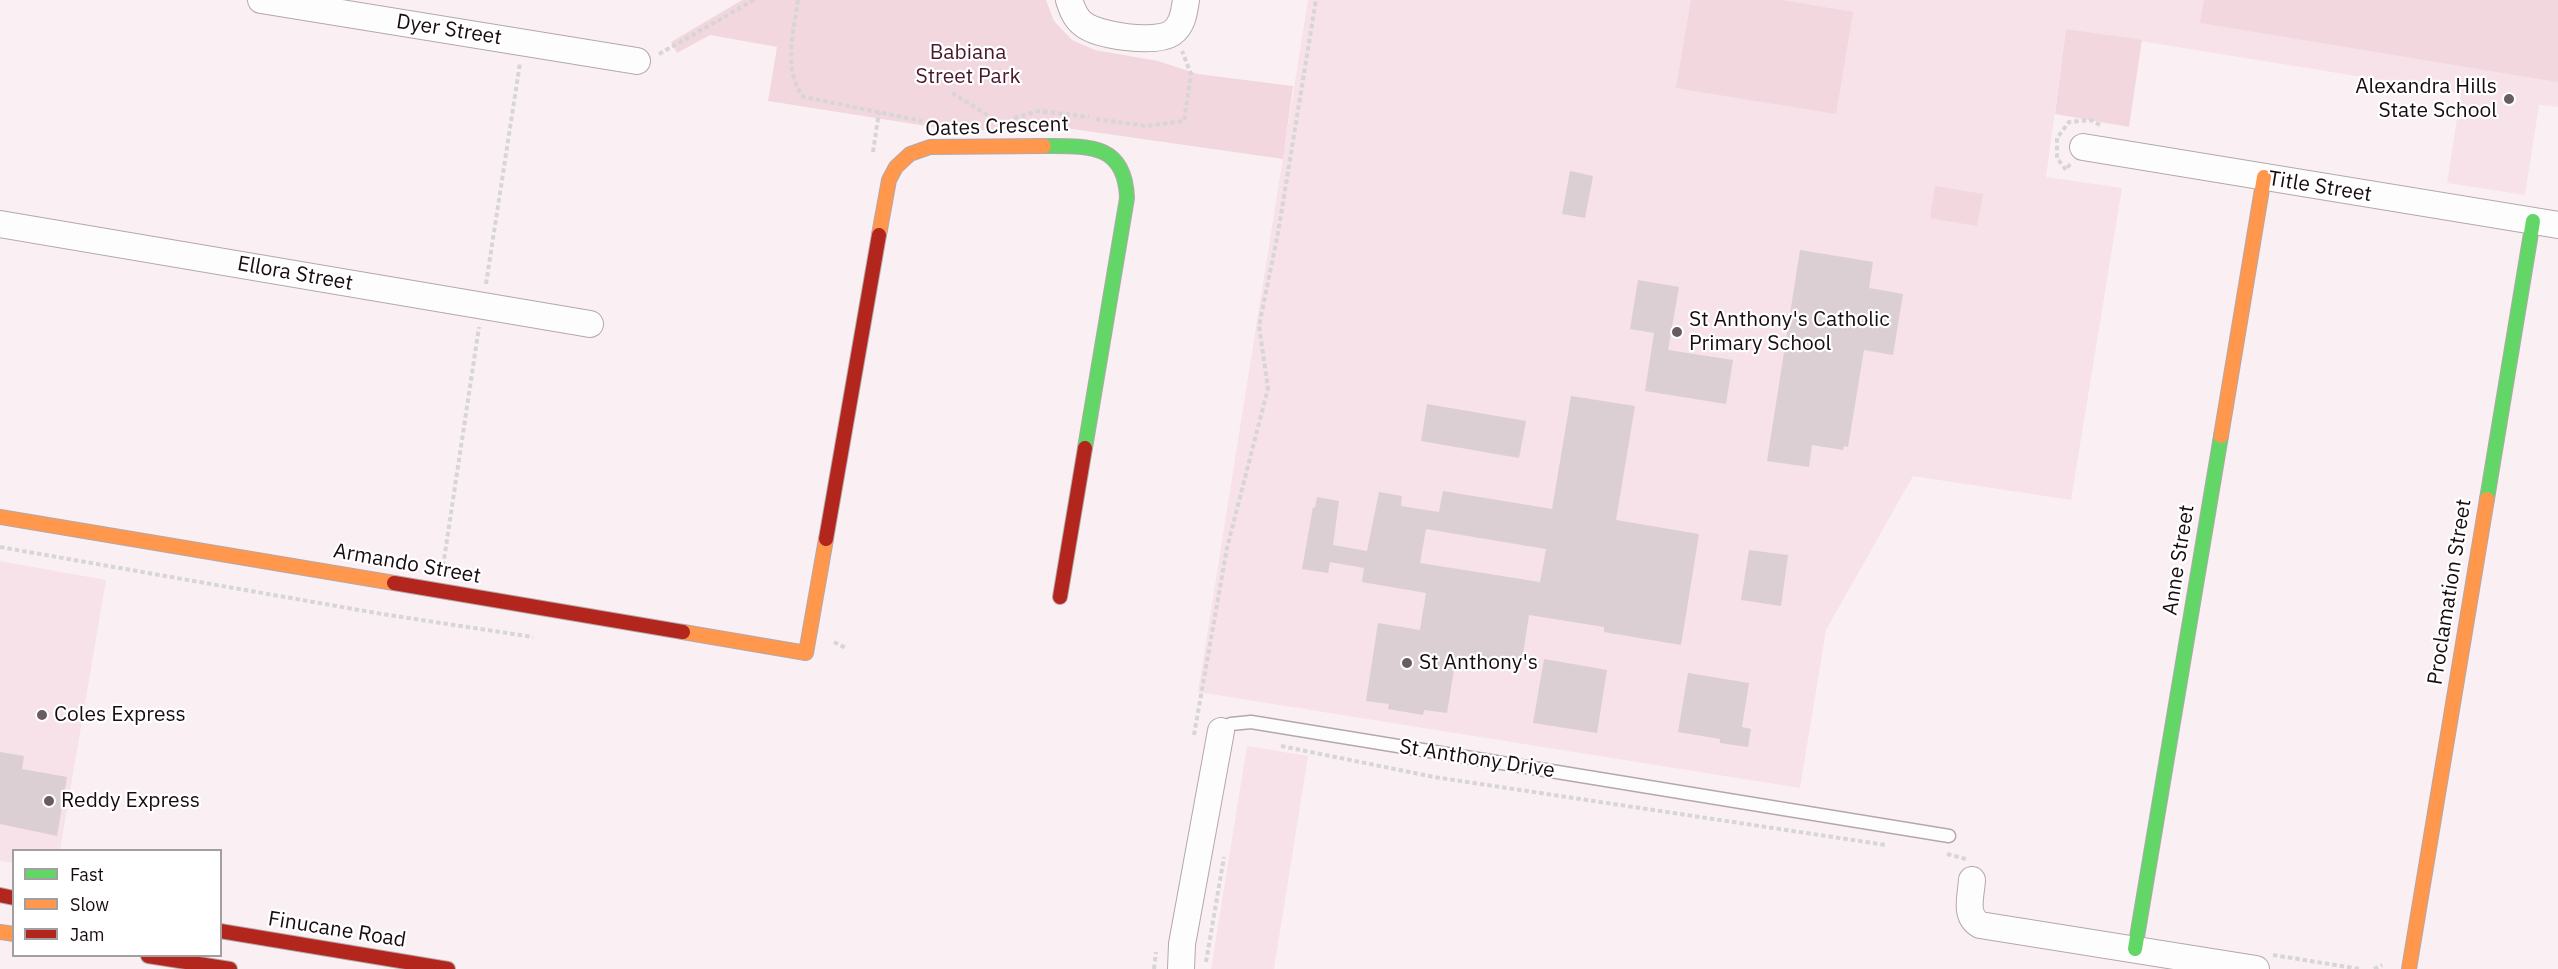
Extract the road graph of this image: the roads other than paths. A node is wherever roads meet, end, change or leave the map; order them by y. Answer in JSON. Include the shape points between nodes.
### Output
{"nodes":[{"id":1,"x":261,"y":0,"type":"edge"},
{"id":2,"x":1069,"y":0,"type":"edge"},
{"id":3,"x":1186,"y":0,"type":"edge"},
{"id":4,"x":637,"y":61,"type":"road end"},
{"id":5,"x":2083,"y":147,"type":"dead end"},
{"id":6,"x":2264,"y":177,"type":"junction"},
{"id":7,"x":2533,"y":221,"type":"junction"},
{"id":8,"x":0,"y":224,"type":"edge"},
{"id":9,"x":2558,"y":225,"type":"edge"},
{"id":10,"x":590,"y":324,"type":"dead end"},
{"id":11,"x":0,"y":517,"type":"edge"},
{"id":12,"x":1060,"y":597,"type":"dead end"},
{"id":13,"x":806,"y":654,"type":"joint"},
{"id":14,"x":1221,"y":731,"type":"joint"},
{"id":15,"x":1949,"y":836,"type":"dead end"},
{"id":16,"x":1974,"y":871,"type":"road end"},
{"id":17,"x":222,"y":932,"type":"edge"},
{"id":18,"x":2135,"y":949,"type":"junction"},
{"id":19,"x":1173,"y":953,"type":"edge"},
{"id":20,"x":154,"y":957,"type":"edge"},
{"id":21,"x":230,"y":969,"type":"edge"},
{"id":22,"x":447,"y":969,"type":"edge"},
{"id":23,"x":1173,"y":969,"type":"edge"},
{"id":24,"x":2256,"y":969,"type":"edge"},
{"id":25,"x":2409,"y":969,"type":"edge"}],
"edges":[{"from":1,"to":4,"type":"street","name":"Dyer Street"},
{"from":2,"to":3,"type":"street","via":[[1083,24],[1099,32],[1146,39],[1170,34],[1183,18]]},
{"from":5,"to":6,"type":"street","name":"Title Street"},
{"from":6,"to":7,"type":"street","name":"Title Street"},
{"from":6,"to":18,"type":"main road","name":"Anne Street"},
{"from":7,"to":9,"type":"street","name":"Title Street"},
{"from":7,"to":25,"type":"main road","name":"Proclamation Street"},
{"from":8,"to":10,"type":"street","name":"Ellora Street"},
{"from":11,"to":13,"type":"main road","name":"Armando Street"},
{"from":12,"to":13,"type":"main road","name":"Oates Crescent","via":[[1127,181],[1121,165],[1107,153],[1088,146],[922,149],[894,166],[889,180]]},
{"from":14,"to":15,"type":"lane","name":"St Anthony Drive","via":[[1231,724],[1251,723]]},
{"from":14,"to":19,"type":"street","name":"St Anthony Drive"},
{"from":16,"to":18,"type":"street","via":[[1969,913],[1980,925]]},
{"from":17,"to":22,"type":"main road","name":"Finucane Road"},
{"from":18,"to":24,"type":"street"},
{"from":19,"to":23,"type":"street","name":"St Anthony Drive"},
{"from":20,"to":21,"type":"main road"}]}
